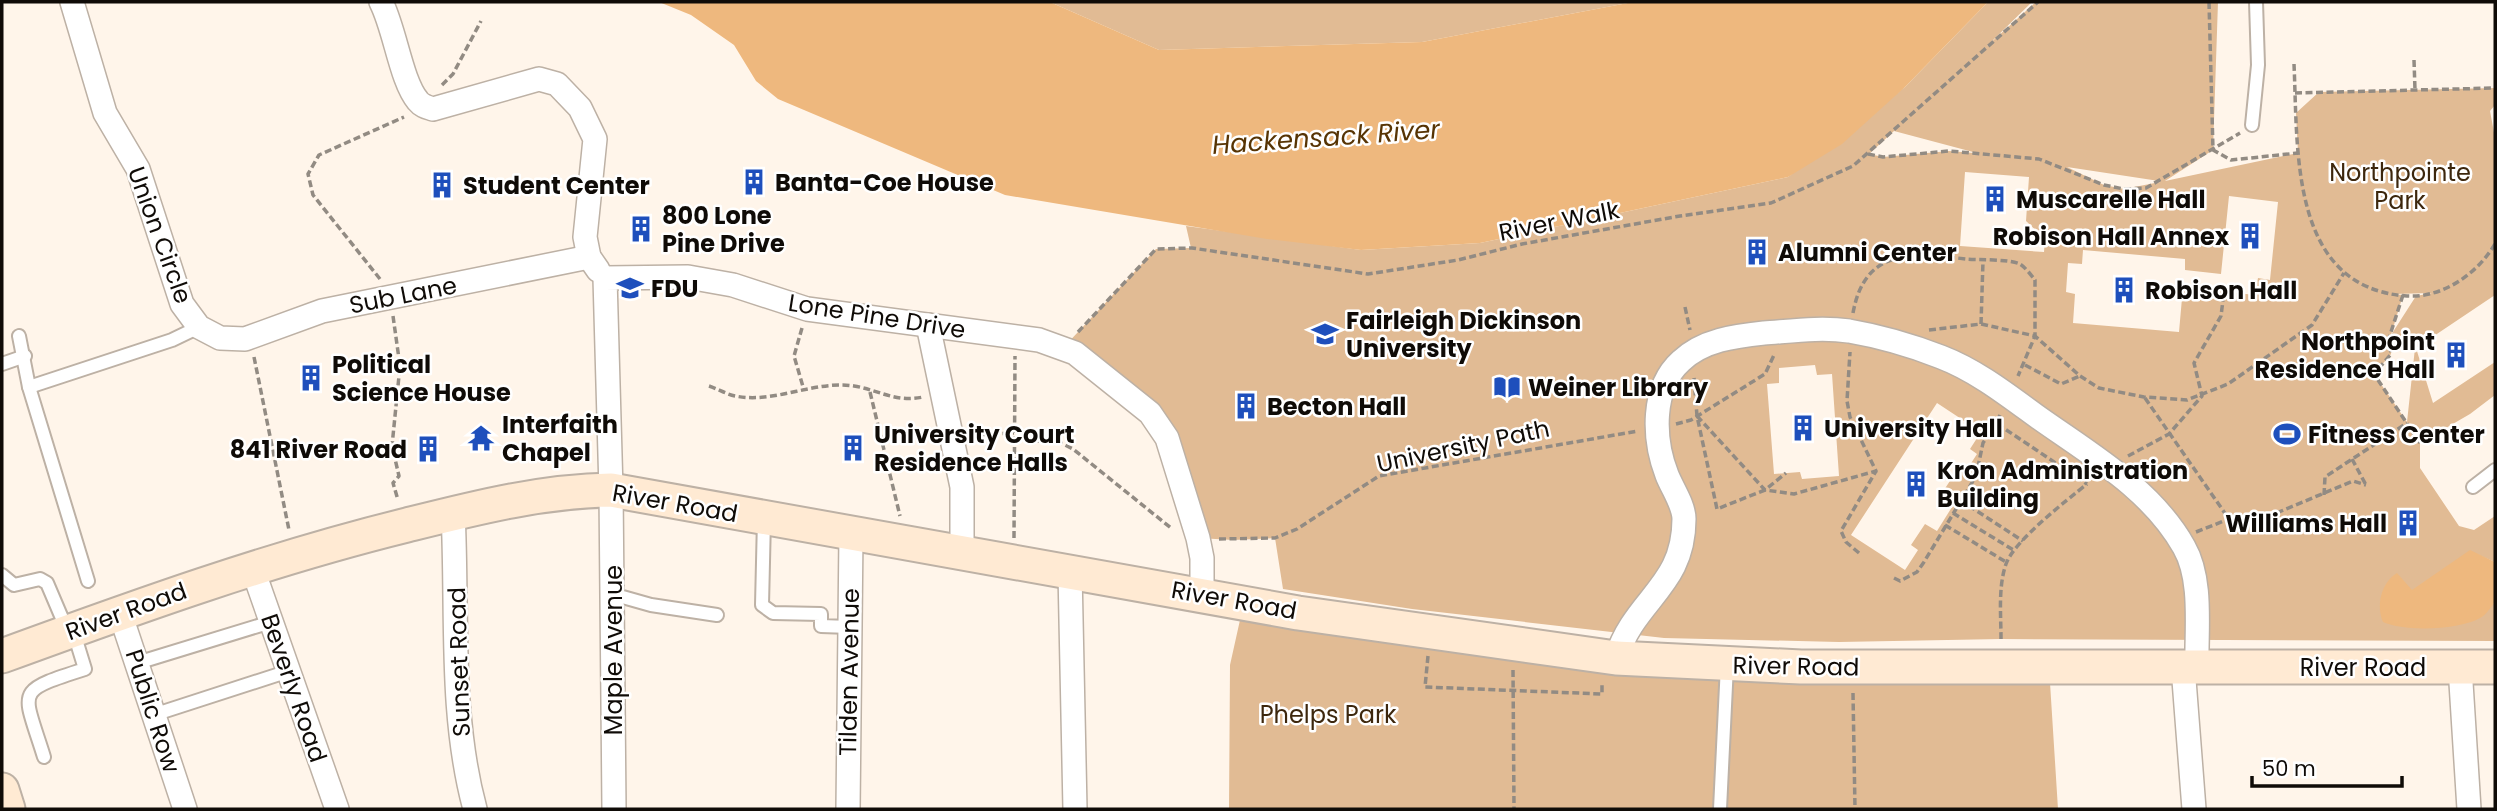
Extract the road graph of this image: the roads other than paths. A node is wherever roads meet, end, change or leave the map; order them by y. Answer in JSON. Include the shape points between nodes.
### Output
{"nodes":[{"id":1,"x":72,"y":2,"type":"edge"},
{"id":2,"x":381,"y":2,"type":"edge"},
{"id":3,"x":2256,"y":2,"type":"edge"},
{"id":4,"x":2252,"y":125,"type":"road end"},
{"id":5,"x":589,"y":257,"type":"junction"},
{"id":6,"x":605,"y":278,"type":"junction"},
{"id":7,"x":928,"y":325,"type":"junction"},
{"id":8,"x":199,"y":327,"type":"junction"},
{"id":9,"x":19,"y":336,"type":"dead end"},
{"id":10,"x":220,"y":338,"type":"joint"},
{"id":11,"x":25,"y":356,"type":"junction"},
{"id":12,"x":2,"y":364,"type":"edge"},
{"id":13,"x":29,"y":387,"type":"junction"},
{"id":14,"x":2495,"y":470,"type":"edge"},
{"id":15,"x":2473,"y":487,"type":"dead end"},
{"id":16,"x":611,"y":490,"type":"junction"},
{"id":17,"x":453,"y":513,"type":"junction"},
{"id":18,"x":764,"y":518,"type":"junction"},
{"id":19,"x":851,"y":534,"type":"junction"},
{"id":20,"x":962,"y":554,"type":"junction"},
{"id":21,"x":252,"y":567,"type":"junction"},
{"id":22,"x":1070,"y":572,"type":"junction"},
{"id":23,"x":2,"y":575,"type":"edge"},
{"id":24,"x":88,"y":581,"type":"dead end"},
{"id":25,"x":612,"y":594,"type":"junction"},
{"id":26,"x":1202,"y":594,"type":"junction"},
{"id":27,"x":120,"y":613,"type":"junction"},
{"id":28,"x":717,"y":615,"type":"dead end"},
{"id":29,"x":271,"y":622,"type":"junction"},
{"id":30,"x":850,"y":627,"type":"junction"},
{"id":31,"x":70,"y":631,"type":"junction"},
{"id":32,"x":2,"y":656,"type":"edge"},
{"id":33,"x":1609,"y":657,"type":"junction"},
{"id":34,"x":137,"y":663,"type":"junction"},
{"id":35,"x":1727,"y":665,"type":"junction"},
{"id":36,"x":2190,"y":667,"type":"junction"},
{"id":37,"x":2460,"y":667,"type":"junction"},
{"id":38,"x":2495,"y":667,"type":"edge"},
{"id":39,"x":289,"y":671,"type":"junction"},
{"id":40,"x":153,"y":715,"type":"junction"},
{"id":41,"x":44,"y":757,"type":"dead end"},
{"id":42,"x":2,"y":790,"type":"edge"},
{"id":43,"x":8,"y":809,"type":"edge"},
{"id":44,"x":186,"y":809,"type":"edge"},
{"id":45,"x":337,"y":809,"type":"edge"},
{"id":46,"x":475,"y":809,"type":"edge"},
{"id":47,"x":614,"y":809,"type":"edge"},
{"id":48,"x":848,"y":809,"type":"edge"},
{"id":49,"x":1075,"y":809,"type":"edge"},
{"id":50,"x":1720,"y":809,"type":"edge"},
{"id":51,"x":2194,"y":809,"type":"edge"},
{"id":52,"x":2469,"y":809,"type":"edge"}],
"edges":[{"from":1,"to":8,"type":"street","name":"Union Circle","via":[[105,113],[138,169],[182,304]]},
{"from":2,"to":5,"type":"street","via":[[420,104],[433,109],[538,79],[557,84],[580,108],[595,139],[585,237]]},
{"from":3,"to":4,"type":"lane","via":[[2258,65]]},
{"from":5,"to":6,"type":"street"},
{"from":5,"to":10,"type":"street","name":"Sub Lane","via":[[322,311],[245,339]]},
{"from":6,"to":7,"type":"street","name":"Lone Pine Drive","via":[[688,277],[733,285],[807,309]]},
{"from":6,"to":16,"type":"street"},
{"from":7,"to":20,"type":"street","via":[[962,488]]},
{"from":7,"to":26,"type":"street","name":"Lone Pine Drive","via":[[1039,340],[1063,348],[1150,413],[1167,438],[1198,538]]},
{"from":8,"to":10,"type":"street","name":"Union Circle"},
{"from":8,"to":13,"type":"lane"},
{"from":9,"to":11,"type":"lane"},
{"from":11,"to":12,"type":"lane"},
{"from":11,"to":13,"type":"lane"},
{"from":13,"to":24,"type":"lane"},
{"from":14,"to":15,"type":"lane"},
{"from":16,"to":17,"type":"main road","name":"River Road","via":[[562,491]]},
{"from":16,"to":18,"type":"main road","name":"River Road"},
{"from":16,"to":25,"type":"street","name":"Maple Avenue"},
{"from":17,"to":21,"type":"main road","name":"River Road"},
{"from":17,"to":46,"type":"street","name":"Sunset Road","via":[[456,686],[460,735]]},
{"from":18,"to":19,"type":"main road","name":"River Road"},
{"from":18,"to":30,"type":"lane","via":[[762,605],[773,613],[821,614],[821,626]]},
{"from":19,"to":20,"type":"main road","name":"River Road"},
{"from":19,"to":30,"type":"street","name":"Tilden Avenue"},
{"from":20,"to":22,"type":"main road","name":"River Road"},
{"from":21,"to":27,"type":"main road","name":"River Road"},
{"from":21,"to":29,"type":"street","name":"Beverly Road"},
{"from":22,"to":26,"type":"main road","name":"River Road"},
{"from":22,"to":49,"type":"street"},
{"from":23,"to":31,"type":"lane","via":[[14,584],[40,579],[47,583]]},
{"from":25,"to":28,"type":"lane"},
{"from":25,"to":47,"type":"street","name":"Maple Avenue"},
{"from":26,"to":33,"type":"main road","name":"River Road","via":[[1298,613]]},
{"from":27,"to":31,"type":"main road","name":"River Road"},
{"from":27,"to":34,"type":"street","name":"Public Row"},
{"from":29,"to":34,"type":"lane"},
{"from":29,"to":39,"type":"street","name":"Beverly Road"},
{"from":30,"to":48,"type":"street","name":"Tilden Avenue"},
{"from":31,"to":32,"type":"main road","name":"River Road"},
{"from":31,"to":41,"type":"lane","via":[[85,669],[40,683],[29,694]]},
{"from":33,"to":35,"type":"main road","name":"River Road"},
{"from":33,"to":36,"type":"street","via":[[1634,618],[1671,575],[1681,554],[1684,516],[1665,471],[1659,428],[1661,388],[1693,351],[1730,336],[1826,329],[1846,343],[1941,357],[1981,377],[2135,489],[2174,530],[2194,573]]},
{"from":34,"to":40,"type":"street","name":"Public Row"},
{"from":35,"to":36,"type":"main road","name":"River Road"},
{"from":35,"to":50,"type":"lane"},
{"from":36,"to":37,"type":"main road","name":"River Road"},
{"from":36,"to":51,"type":"street"},
{"from":37,"to":38,"type":"main road","name":"River Road"},
{"from":37,"to":52,"type":"street"},
{"from":39,"to":40,"type":"lane"},
{"from":39,"to":45,"type":"street","name":"Beverly Road"},
{"from":40,"to":44,"type":"street","name":"Public Row"},
{"from":42,"to":43,"type":"main road"}]}
